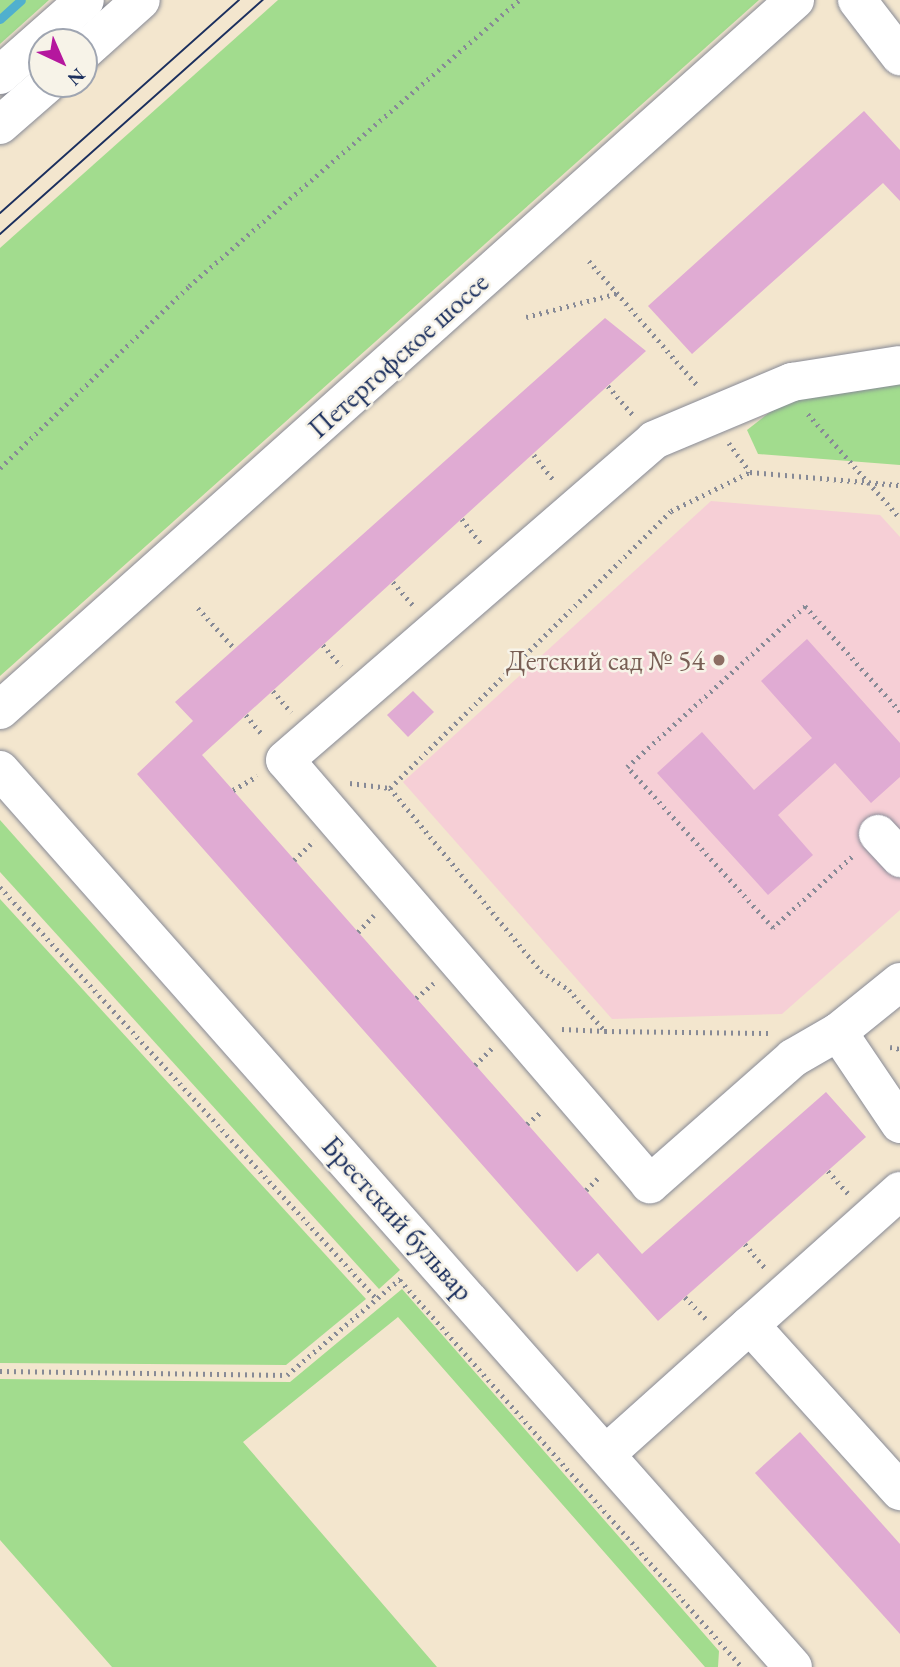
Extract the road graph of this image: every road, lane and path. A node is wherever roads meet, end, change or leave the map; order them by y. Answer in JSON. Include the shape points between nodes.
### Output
{"nodes":[{"id":1,"x":85,"y":0,"type":"edge"},
{"id":2,"x":141,"y":0,"type":"edge"},
{"id":3,"x":519,"y":0,"type":"edge"},
{"id":4,"x":795,"y":0,"type":"edge"},
{"id":5,"x":857,"y":0,"type":"edge"},
{"id":6,"x":98,"y":38,"type":"edge"},
{"id":7,"x":900,"y":57,"type":"edge"},
{"id":8,"x":0,"y":75,"type":"edge"},
{"id":9,"x":31,"y":98,"type":"edge"},
{"id":10,"x":0,"y":125,"type":"edge"},
{"id":11,"x":589,"y":261,"type":"dead end"},
{"id":12,"x":618,"y":293,"type":"junction"},
{"id":13,"x":526,"y":317,"type":"dead end"},
{"id":14,"x":900,"y":365,"type":"edge"},
{"id":15,"x":792,"y":382,"type":"junction"},
{"id":16,"x":719,"y":409,"type":"junction"},
{"id":17,"x":0,"y":468,"type":"edge"},
{"id":18,"x":867,"y":481,"type":"junction"},
{"id":19,"x":900,"y":485,"type":"edge"},
{"id":20,"x":900,"y":518,"type":"edge"},
{"id":21,"x":198,"y":608,"type":"dead end"},
{"id":22,"x":235,"y":649,"type":"dead end"},
{"id":23,"x":0,"y":710,"type":"edge"},
{"id":24,"x":900,"y":711,"type":"edge"},
{"id":25,"x":0,"y":770,"type":"edge"},
{"id":26,"x":300,"y":778,"type":"junction"},
{"id":27,"x":390,"y":788,"type":"junction"},
{"id":28,"x":889,"y":846,"type":"edge"},
{"id":29,"x":0,"y":887,"type":"edge"},
{"id":30,"x":900,"y":982,"type":"edge"},
{"id":31,"x":838,"y":1032,"type":"junction"},
{"id":32,"x":783,"y":1033,"type":"dead end"},
{"id":33,"x":900,"y":1124,"type":"edge"},
{"id":34,"x":900,"y":1191,"type":"edge"},
{"id":35,"x":409,"y":1272,"type":"dead end"},
{"id":36,"x":400,"y":1280,"type":"junction"},
{"id":37,"x":377,"y":1299,"type":"junction"},
{"id":38,"x":750,"y":1325,"type":"junction"},
{"id":39,"x":0,"y":1371,"type":"edge"},
{"id":40,"x":606,"y":1454,"type":"junction"},
{"id":41,"x":900,"y":1491,"type":"edge"},
{"id":42,"x":777,"y":1661,"type":"edge"},
{"id":43,"x":742,"y":1667,"type":"edge"}],
"edges":[{"from":1,"to":8,"type":"street"},
{"from":2,"to":6,"type":"street"},
{"from":3,"to":17,"type":"path","via":[[189,286]]},
{"from":4,"to":23,"type":"street","name":"Петергофское шоссе"},
{"from":5,"to":7,"type":"street"},
{"from":9,"to":10,"type":"street"},
{"from":11,"to":12,"type":"path"},
{"from":12,"to":13,"type":"path"},
{"from":12,"to":16,"type":"path"},
{"from":14,"to":15,"type":"street"},
{"from":15,"to":16,"type":"street"},
{"from":15,"to":18,"type":"path","via":[[810,418]]},
{"from":16,"to":26,"type":"street","via":[[654,440],[294,752],[285,760]]},
{"from":18,"to":19,"type":"path"},
{"from":18,"to":20,"type":"path"},
{"from":18,"to":27,"type":"path","via":[[750,472],[671,511]]},
{"from":21,"to":22,"type":"path"},
{"from":24,"to":28,"type":"path","via":[[805,606],[627,767],[773,928]]},
{"from":25,"to":40,"type":"street","name":"Брестский бульвар"},
{"from":26,"to":27,"type":"path"},
{"from":26,"to":31,"type":"street","via":[[650,1184],[793,1058]]},
{"from":27,"to":32,"type":"path","via":[[541,971],[569,990],[605,1031]]},
{"from":29,"to":37,"type":"path"},
{"from":30,"to":31,"type":"street"},
{"from":31,"to":33,"type":"street"},
{"from":34,"to":38,"type":"street"},
{"from":35,"to":36,"type":"path"},
{"from":36,"to":37,"type":"path"},
{"from":36,"to":43,"type":"path"},
{"from":37,"to":39,"type":"path","via":[[287,1375]]},
{"from":38,"to":40,"type":"street"},
{"from":38,"to":41,"type":"street"},
{"from":40,"to":42,"type":"street","name":"Брестский бульвар"}]}
